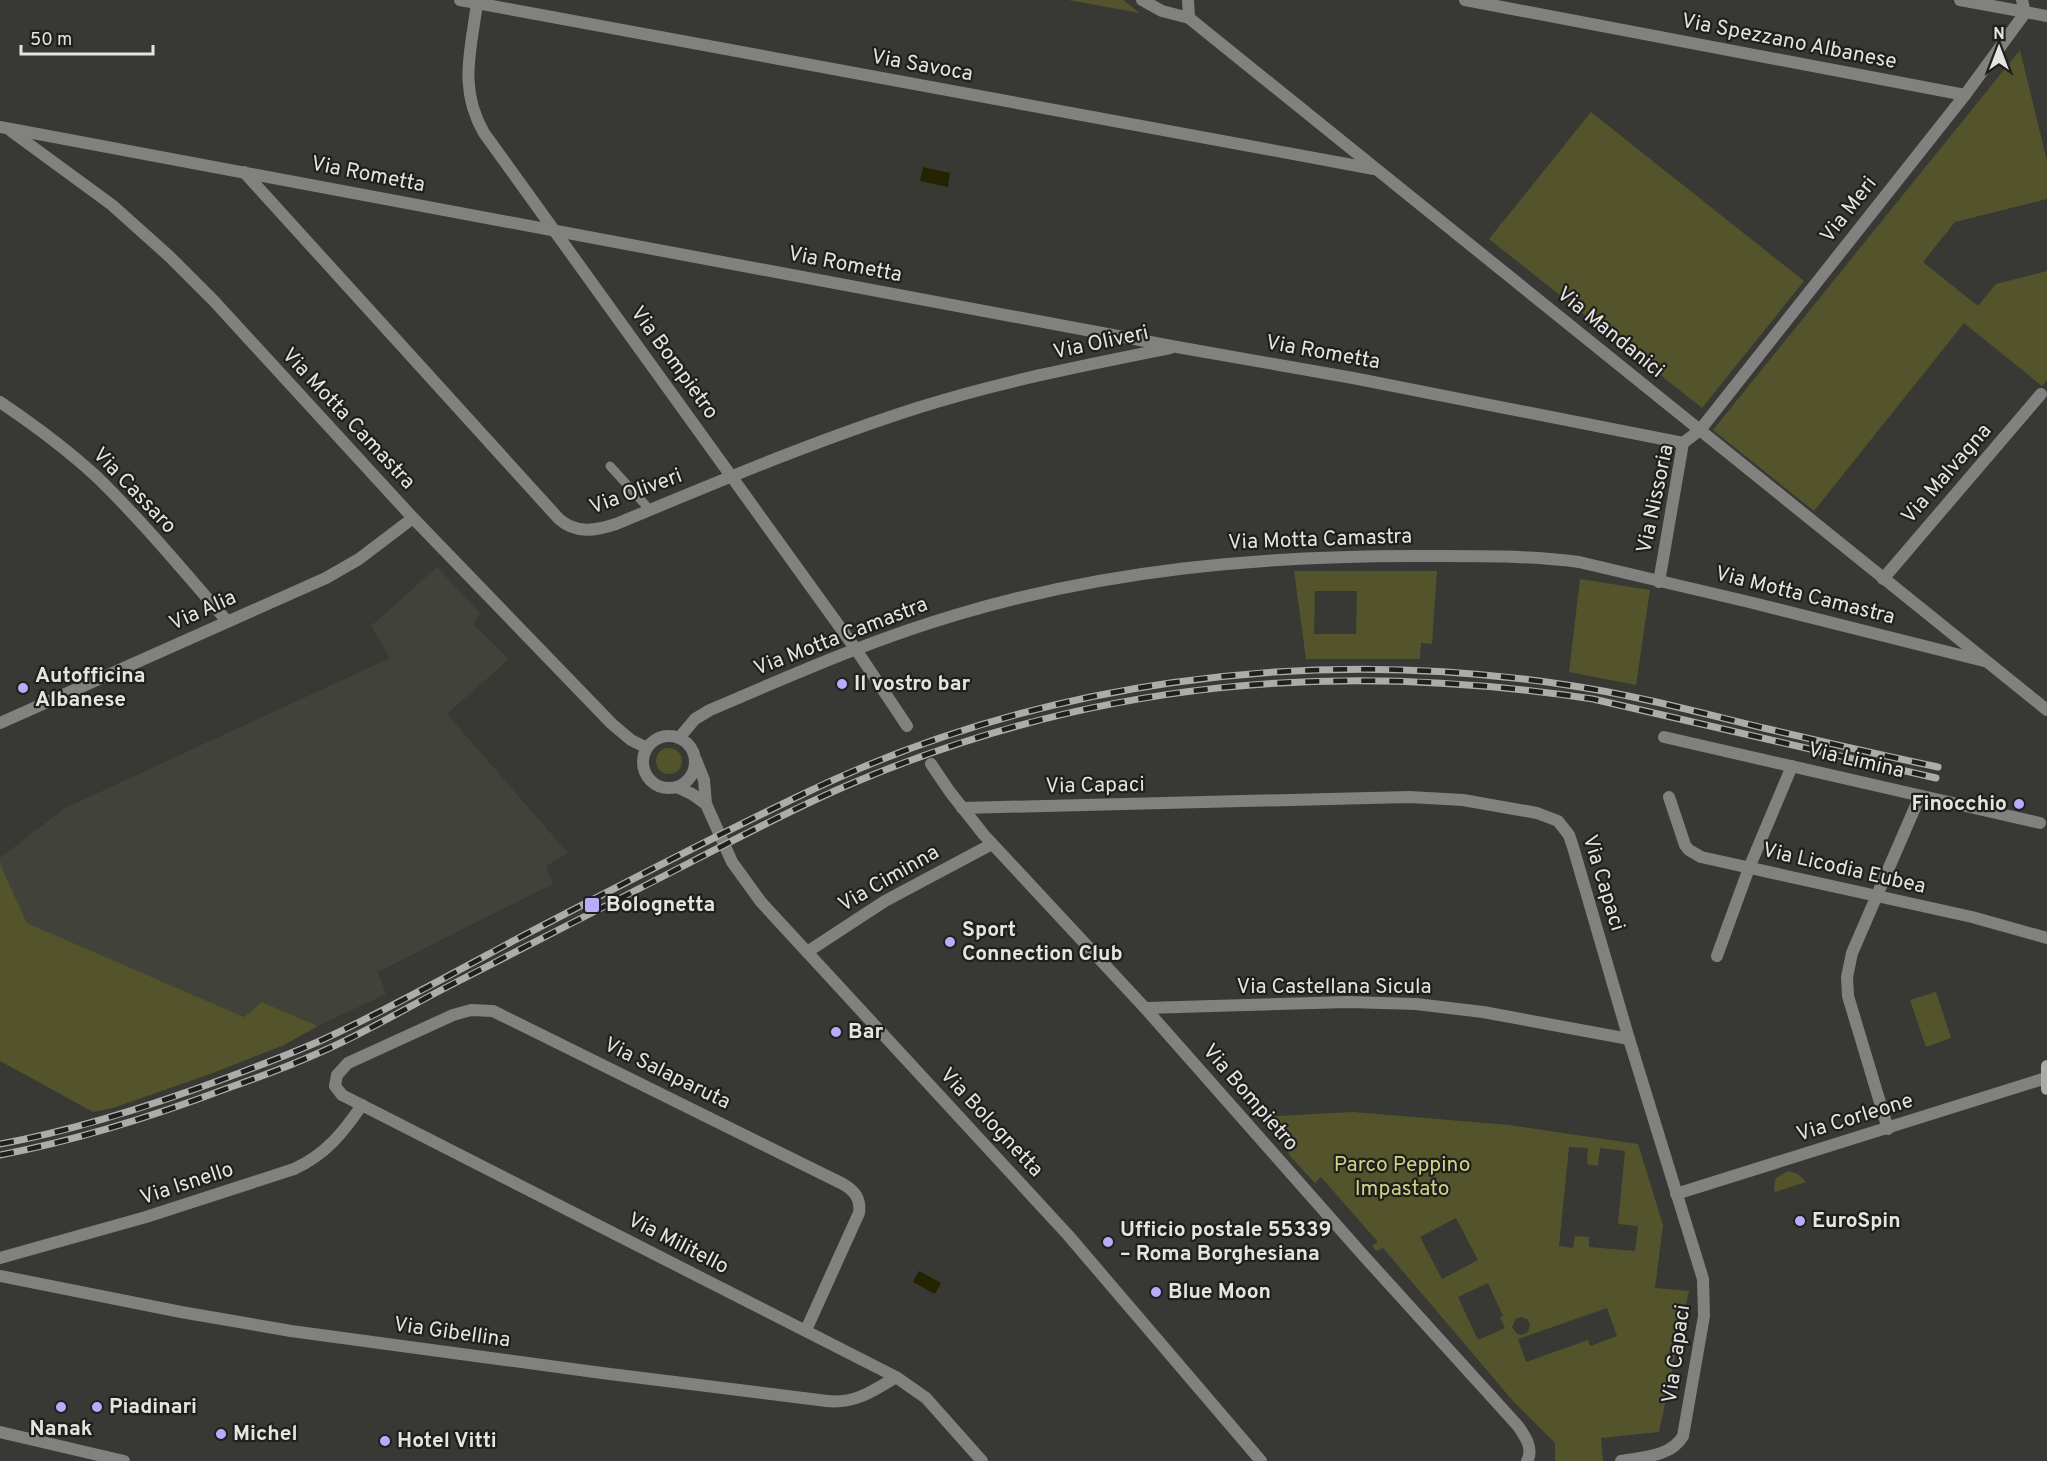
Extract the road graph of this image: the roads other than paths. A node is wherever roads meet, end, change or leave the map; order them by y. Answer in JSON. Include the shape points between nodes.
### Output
{"nodes":[{"id":1,"x":460,"y":0,"type":"edge"},
{"id":2,"x":1142,"y":0,"type":"edge"},
{"id":3,"x":1188,"y":0,"type":"edge"},
{"id":4,"x":1465,"y":0,"type":"edge"},
{"id":5,"x":1960,"y":0,"type":"edge"},
{"id":6,"x":2022,"y":0,"type":"edge"},
{"id":7,"x":477,"y":3,"type":"junction"},
{"id":8,"x":2025,"y":13,"type":"junction"},
{"id":9,"x":2047,"y":16,"type":"edge"},
{"id":10,"x":1190,"y":18,"type":"junction"},
{"id":11,"x":1965,"y":95,"type":"junction"},
{"id":12,"x":4,"y":128,"type":"edge"},
{"id":13,"x":1376,"y":170,"type":"junction"},
{"id":14,"x":244,"y":172,"type":"junction"},
{"id":15,"x":555,"y":230,"type":"junction"},
{"id":16,"x":1177,"y":347,"type":"junction"},
{"id":17,"x":2041,"y":394,"type":"dead end"},
{"id":18,"x":0,"y":402,"type":"edge"},
{"id":19,"x":1700,"y":430,"type":"junction"},
{"id":20,"x":1683,"y":443,"type":"junction"},
{"id":21,"x":610,"y":466,"type":"dead end"},
{"id":22,"x":731,"y":476,"type":"junction"},
{"id":23,"x":650,"y":510,"type":"junction"},
{"id":24,"x":413,"y":518,"type":"junction"},
{"id":25,"x":1883,"y":579,"type":"junction"},
{"id":26,"x":1659,"y":582,"type":"junction"},
{"id":27,"x":227,"y":621,"type":"junction"},
{"id":28,"x":855,"y":648,"type":"junction"},
{"id":29,"x":1984,"y":661,"type":"junction"},
{"id":30,"x":2047,"y":710,"type":"edge"},
{"id":31,"x":0,"y":723,"type":"edge"},
{"id":32,"x":907,"y":726,"type":"dead end"},
{"id":33,"x":1664,"y":737,"type":"dead end"},
{"id":34,"x":679,"y":738,"type":"junction"},
{"id":35,"x":647,"y":748,"type":"junction"},
{"id":36,"x":695,"y":759,"type":"junction"},
{"id":37,"x":931,"y":764,"type":"dead end"},
{"id":38,"x":1792,"y":766,"type":"junction"},
{"id":39,"x":677,"y":787,"type":"junction"},
{"id":40,"x":1920,"y":796,"type":"junction"},
{"id":41,"x":1669,"y":797,"type":"dead end"},
{"id":42,"x":706,"y":804,"type":"junction"},
{"id":43,"x":962,"y":808,"type":"junction"},
{"id":44,"x":2040,"y":823,"type":"dead end"},
{"id":45,"x":992,"y":844,"type":"junction"},
{"id":46,"x":1749,"y":868,"type":"junction"},
{"id":47,"x":1876,"y":897,"type":"junction"},
{"id":48,"x":2047,"y":938,"type":"edge"},
{"id":49,"x":807,"y":952,"type":"junction"},
{"id":50,"x":1717,"y":956,"type":"dead end"},
{"id":51,"x":1144,"y":1008,"type":"junction"},
{"id":52,"x":1629,"y":1039,"type":"junction"},
{"id":53,"x":2047,"y":1066,"type":"edge"},
{"id":54,"x":2046,"y":1078,"type":"edge"},
{"id":55,"x":336,"y":1089,"type":"joint"},
{"id":56,"x":2047,"y":1089,"type":"edge"},
{"id":57,"x":362,"y":1105,"type":"junction"},
{"id":58,"x":1888,"y":1129,"type":"junction"},
{"id":59,"x":1676,"y":1194,"type":"junction"},
{"id":60,"x":0,"y":1258,"type":"edge"},
{"id":61,"x":0,"y":1276,"type":"edge"},
{"id":62,"x":806,"y":1330,"type":"junction"},
{"id":63,"x":896,"y":1377,"type":"junction"},
{"id":64,"x":0,"y":1432,"type":"edge"},
{"id":65,"x":124,"y":1461,"type":"edge"},
{"id":66,"x":982,"y":1461,"type":"edge"},
{"id":67,"x":1261,"y":1461,"type":"edge"},
{"id":68,"x":1527,"y":1461,"type":"edge"},
{"id":69,"x":1621,"y":1461,"type":"edge"}],
"edges":[{"from":1,"to":7,"type":"street","name":"Via Savoca"},
{"from":2,"to":10,"type":"street","name":"Via Mandanici","via":[[1169,14]]},
{"from":3,"to":10,"type":"street"},
{"from":4,"to":11,"type":"street","name":"Via Spezzano Albanese"},
{"from":5,"to":8,"type":"street"},
{"from":6,"to":8,"type":"street"},
{"from":7,"to":13,"type":"street","name":"Via Savoca"},
{"from":7,"to":15,"type":"street","name":"Via Bompietro","via":[[467,82],[472,108],[489,140]]},
{"from":8,"to":9,"type":"street"},
{"from":8,"to":11,"type":"street","name":"Via Meri"},
{"from":10,"to":13,"type":"street","name":"Via Mandanici"},
{"from":11,"to":19,"type":"street","name":"Via Meri"},
{"from":12,"to":14,"type":"street","name":"Via Rometta"},
{"from":12,"to":24,"type":"street","name":"Via Motta Camastra","via":[[98,194],[160,247]]},
{"from":13,"to":19,"type":"street","name":"Via Mandanici"},
{"from":14,"to":15,"type":"street","name":"Via Rometta"},
{"from":14,"to":23,"type":"street","name":"Via Oliveri","via":[[563,523],[575,529],[602,529]]},
{"from":15,"to":16,"type":"street","name":"Via Rometta"},
{"from":15,"to":22,"type":"street","name":"Via Bompietro"},
{"from":16,"to":20,"type":"street","name":"Via Rometta"},
{"from":16,"to":22,"type":"street","name":"Via Oliveri","via":[[940,401]]},
{"from":17,"to":25,"type":"street","name":"Via Malvagna"},
{"from":18,"to":27,"type":"street","name":"Via Cassaro","via":[[39,430],[123,503]]},
{"from":19,"to":20,"type":"street","name":"Via Nissoria"},
{"from":19,"to":25,"type":"street","name":"Via Mandanici"},
{"from":20,"to":26,"type":"street","name":"Via Nissoria"},
{"from":21,"to":23,"type":"lane"},
{"from":22,"to":23,"type":"street","name":"Via Oliveri"},
{"from":22,"to":28,"type":"street","name":"Via Bompietro"},
{"from":24,"to":27,"type":"street","name":"Via Alia","via":[[340,570]]},
{"from":24,"to":35,"type":"street","name":"Via Motta Camastra","via":[[612,724]]},
{"from":25,"to":29,"type":"street","name":"Via Mandanici"},
{"from":26,"to":28,"type":"street","name":"Via Motta Camastra","via":[[1591,564],[1552,559],[1392,556],[1241,562],[1114,578],[1028,596]]},
{"from":26,"to":29,"type":"street","name":"Via Motta Camastra"},
{"from":27,"to":31,"type":"street","name":"Via Alia"},
{"from":28,"to":32,"type":"street","name":"Via Bompietro"},
{"from":28,"to":34,"type":"street","name":"Via Motta Camastra","via":[[710,710],[688,725]]},
{"from":29,"to":30,"type":"street","name":"Via Mandanici"},
{"from":33,"to":38,"type":"street","name":"Via Limina"},
{"from":34,"to":35,"type":"street","via":[[661,737]]},
{"from":34,"to":36,"type":"street","via":[[687,743]]},
{"from":35,"to":39,"type":"street","via":[[643,765],[651,781],[659,786]]},
{"from":36,"to":39,"type":"street","via":[[691,776]]},
{"from":36,"to":42,"type":"street","name":"Via Bolognetta","via":[[704,780]]},
{"from":37,"to":43,"type":"street","name":"Via Bompietro"},
{"from":38,"to":40,"type":"street","name":"Via Limina"},
{"from":38,"to":46,"type":"street"},
{"from":39,"to":42,"type":"street"},
{"from":40,"to":44,"type":"street","name":"Via Limina"},
{"from":40,"to":47,"type":"street"},
{"from":41,"to":46,"type":"street","name":"Via Licodia Eubea","via":[[1689,850],[1701,857]]},
{"from":42,"to":49,"type":"street","name":"Via Bolognetta","via":[[743,879]]},
{"from":43,"to":45,"type":"street","name":"Via Bompietro"},
{"from":43,"to":52,"type":"street","name":"Via Capaci","via":[[1408,797],[1463,800],[1543,814],[1558,821],[1571,841]]},
{"from":45,"to":49,"type":"street","name":"Via Ciminna","via":[[885,901]]},
{"from":45,"to":51,"type":"street","name":"Via Bompietro"},
{"from":46,"to":47,"type":"street","name":"Via Licodia Eubea"},
{"from":46,"to":50,"type":"street"},
{"from":47,"to":48,"type":"street","name":"Via Licodia Eubea"},
{"from":47,"to":58,"type":"street","via":[[1850,959],[1847,984]]},
{"from":49,"to":67,"type":"street","name":"Via Bolognetta","via":[[1068,1235]]},
{"from":51,"to":52,"type":"street","name":"Via Castellana Sicula","via":[[1416,1004]]},
{"from":51,"to":68,"type":"street","name":"Via Bompietro","via":[[1518,1426],[1528,1442]]},
{"from":52,"to":59,"type":"street","name":"Via Capaci"},
{"from":53,"to":54,"type":"main road"},
{"from":54,"to":56,"type":"main road"},
{"from":54,"to":58,"type":"street","name":"Via Corleone"},
{"from":55,"to":57,"type":"street","name":"Via Militello"},
{"from":55,"to":62,"type":"street","name":"Via Salaparuta","via":[[337,1075],[348,1064],[460,1013],[493,1011],[843,1184],[858,1198],[859,1213]]},
{"from":57,"to":60,"type":"street","name":"Via Isnello","via":[[333,1144],[294,1169]]},
{"from":57,"to":62,"type":"street","name":"Via Militello"},
{"from":58,"to":59,"type":"street","name":"Via Corleone"},
{"from":59,"to":69,"type":"street","name":"Via Capaci","via":[[1705,1294],[1686,1428],[1681,1440],[1670,1450]]},
{"from":61,"to":63,"type":"street","name":"Via Gibellina","via":[[301,1332],[832,1401],[862,1397]]},
{"from":62,"to":63,"type":"street","name":"Via Militello"},
{"from":63,"to":66,"type":"street","name":"Via Militello","via":[[926,1398]]},
{"from":64,"to":65,"type":"street"}]}
